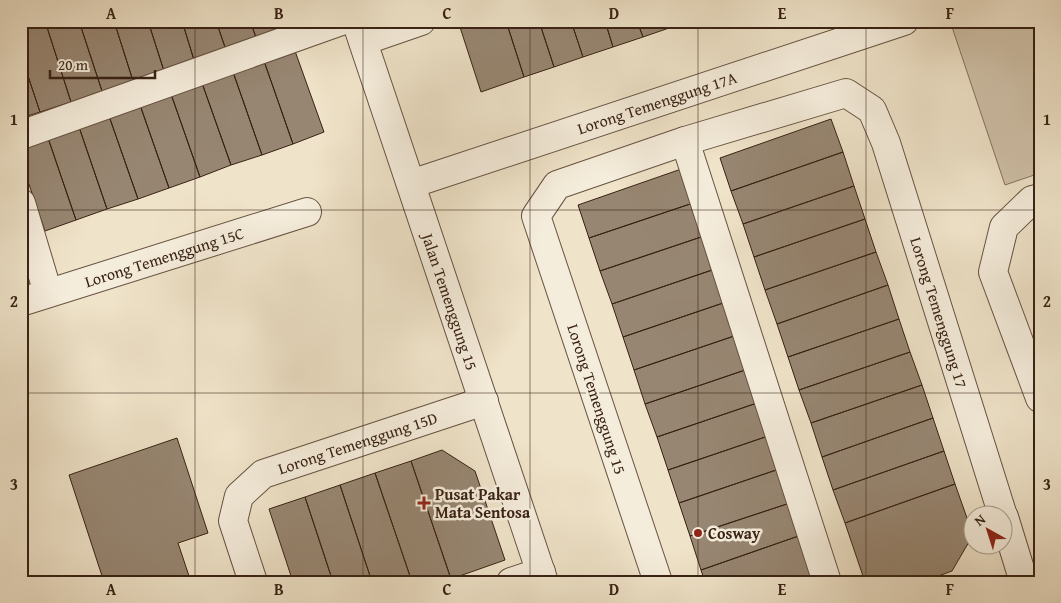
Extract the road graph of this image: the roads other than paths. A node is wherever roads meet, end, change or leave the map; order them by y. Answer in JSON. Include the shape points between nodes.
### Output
{"nodes":[{"id":1,"x":341,"y":21,"type":"edge"},
{"id":2,"x":421,"y":21,"type":"edge"},
{"id":3,"x":904,"y":21,"type":"edge"},
{"id":4,"x":360,"y":31,"type":"edge"},
{"id":5,"x":21,"y":135,"type":"edge"},
{"id":6,"x":685,"y":141,"type":"junction"},
{"id":7,"x":411,"y":184,"type":"junction"},
{"id":8,"x":1040,"y":198,"type":"edge"},
{"id":9,"x":21,"y":203,"type":"edge"},
{"id":10,"x":307,"y":212,"type":"dead end"},
{"id":11,"x":48,"y":293,"type":"junction"},
{"id":12,"x":21,"y":302,"type":"edge"},
{"id":13,"x":1040,"y":398,"type":"edge"},
{"id":14,"x":484,"y":401,"type":"junction"},
{"id":15,"x":1000,"y":506,"type":"edge"},
{"id":16,"x":1014,"y":551,"type":"edge"},
{"id":17,"x":543,"y":577,"type":"edge"},
{"id":18,"x":253,"y":582,"type":"edge"},
{"id":19,"x":511,"y":582,"type":"edge"},
{"id":20,"x":658,"y":582,"type":"edge"},
{"id":21,"x":827,"y":582,"type":"edge"},
{"id":22,"x":1024,"y":582,"type":"edge"}],
"edges":[{"from":1,"to":5,"type":"street"},
{"from":2,"to":4,"type":"street"},
{"from":3,"to":7,"type":"street","name":"Lorong Temenggung 17A"},
{"from":4,"to":7,"type":"street","name":"Jalan Temenggung 15"},
{"from":6,"to":15,"type":"street","name":"Lorong Temenggung 17","via":[[846,93],[872,110],[886,143]]},
{"from":6,"to":20,"type":"street","name":"Lorong Temenggung 15","via":[[557,185],[536,216]]},
{"from":6,"to":21,"type":"street"},
{"from":7,"to":14,"type":"street","name":"Jalan Temenggung 15"},
{"from":8,"to":13,"type":"street","via":[[1032,200],[1004,227],[993,272]]},
{"from":9,"to":11,"type":"street"},
{"from":10,"to":11,"type":"street","name":"Lorong Temenggung 15C"},
{"from":11,"to":12,"type":"street","name":"Lorong Temenggung 15C"},
{"from":14,"to":17,"type":"street","name":"Jalan Temenggung 15"},
{"from":14,"to":18,"type":"street","name":"Lorong Temenggung 15D","via":[[263,474],[239,496],[233,522]]},
{"from":16,"to":22,"type":"street","name":"Lorong Temenggung 17"},
{"from":17,"to":19,"type":"street"}]}
